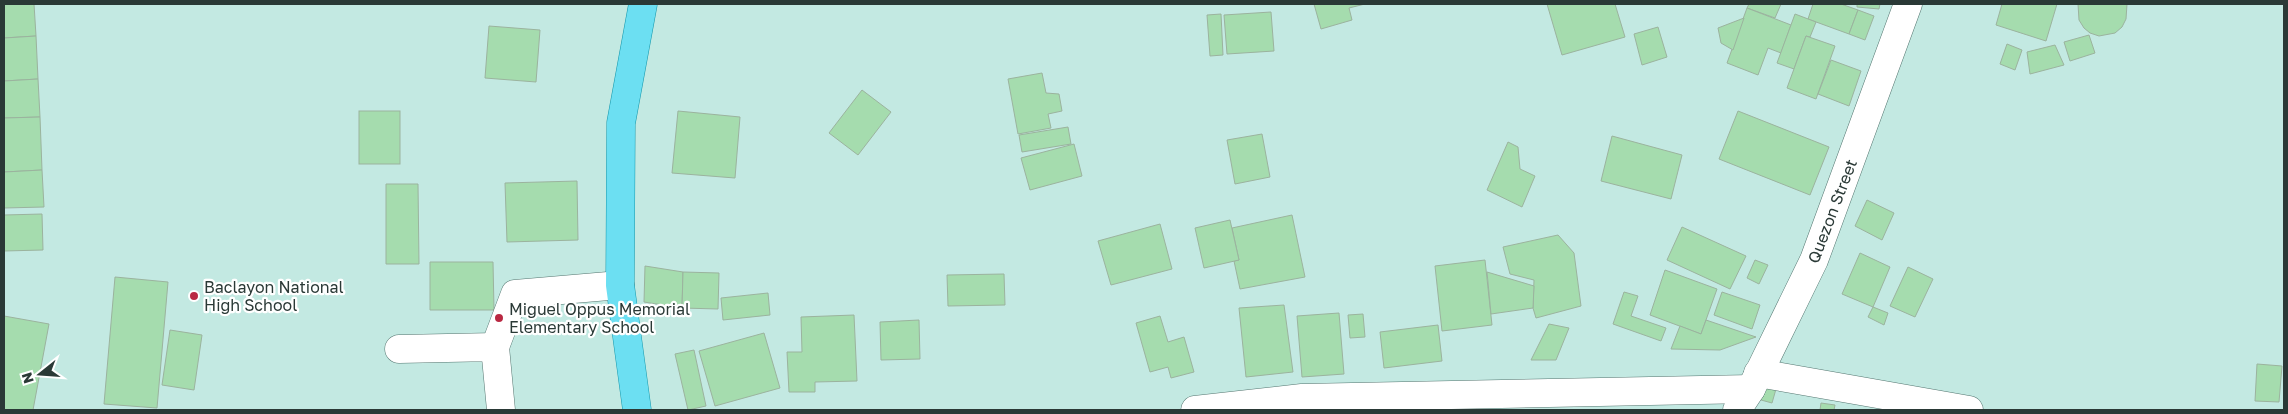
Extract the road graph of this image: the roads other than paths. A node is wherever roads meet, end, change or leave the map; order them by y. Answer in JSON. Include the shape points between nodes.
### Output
{"nodes":[{"id":1,"x":643,"y":4,"type":"edge"},
{"id":2,"x":1908,"y":4,"type":"edge"},
{"id":3,"x":620,"y":285,"type":"junction"},
{"id":4,"x":495,"y":347,"type":"junction"},
{"id":5,"x":399,"y":349,"type":"dead end"},
{"id":6,"x":1749,"y":391,"type":"edge"},
{"id":7,"x":500,"y":410,"type":"edge"},
{"id":8,"x":636,"y":410,"type":"edge"},
{"id":9,"x":1195,"y":410,"type":"edge"},
{"id":10,"x":1968,"y":410,"type":"edge"}],
"edges":[{"from":1,"to":3,"type":"main road","via":[[621,123]]},
{"from":2,"to":6,"type":"street","name":"Quezon Street","via":[[1814,260]]},
{"from":3,"to":4,"type":"street","via":[[515,294]]},
{"from":3,"to":8,"type":"main road"},
{"from":4,"to":5,"type":"street"},
{"from":4,"to":7,"type":"street"},
{"from":6,"to":9,"type":"street","via":[[1302,398]]},
{"from":6,"to":10,"type":"street"}]}
